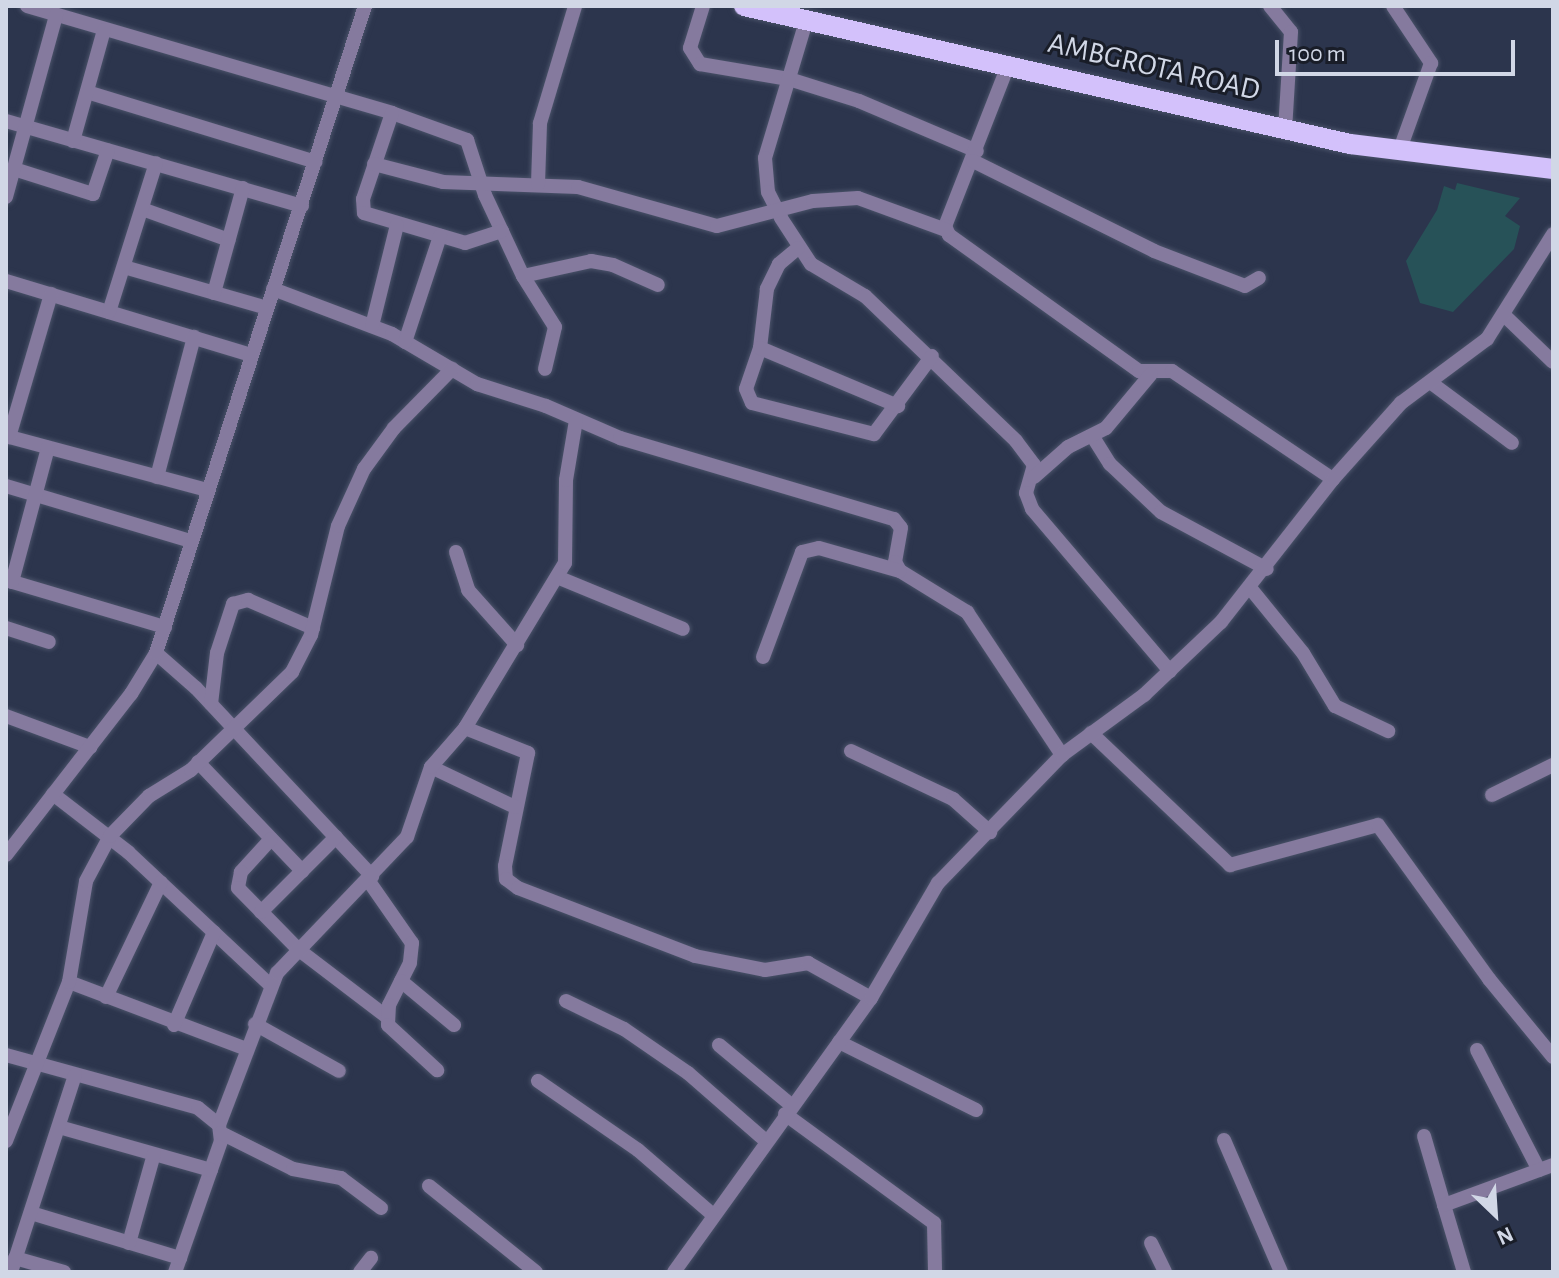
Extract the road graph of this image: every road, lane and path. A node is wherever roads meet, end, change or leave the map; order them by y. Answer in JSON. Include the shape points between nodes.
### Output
{"nodes":[{"id":1,"x":27,"y":6,"type":"edge"},
{"id":2,"x":365,"y":6,"type":"edge"},
{"id":3,"x":575,"y":6,"type":"edge"},
{"id":4,"x":703,"y":6,"type":"edge"},
{"id":5,"x":744,"y":6,"type":"edge"},
{"id":6,"x":1270,"y":6,"type":"edge"},
{"id":7,"x":1393,"y":6,"type":"edge"},
{"id":8,"x":795,"y":13,"type":"edge"},
{"id":9,"x":56,"y":15,"type":"junction"},
{"id":10,"x":104,"y":30,"type":"junction"},
{"id":11,"x":1009,"y":63,"type":"junction"},
{"id":12,"x":789,"y":79,"type":"junction"},
{"id":13,"x":87,"y":92,"type":"junction"},
{"id":14,"x":338,"y":99,"type":"junction"},
{"id":15,"x":392,"y":113,"type":"junction"},
{"id":16,"x":6,"y":121,"type":"edge"},
{"id":17,"x":27,"y":126,"type":"junction"},
{"id":18,"x":1285,"y":129,"type":"junction"},
{"id":19,"x":73,"y":141,"type":"junction"},
{"id":20,"x":108,"y":150,"type":"junction"},
{"id":21,"x":1399,"y":152,"type":"junction"},
{"id":22,"x":975,"y":156,"type":"junction"},
{"id":23,"x":316,"y":162,"type":"junction"},
{"id":24,"x":156,"y":163,"type":"junction"},
{"id":25,"x":374,"y":164,"type":"junction"},
{"id":26,"x":14,"y":169,"type":"junction"},
{"id":27,"x":1553,"y":169,"type":"edge"},
{"id":28,"x":480,"y":181,"type":"junction"},
{"id":29,"x":538,"y":184,"type":"junction"},
{"id":30,"x":243,"y":188,"type":"junction"},
{"id":31,"x":6,"y":197,"type":"edge"},
{"id":32,"x":302,"y":206,"type":"junction"},
{"id":33,"x":142,"y":209,"type":"junction"},
{"id":34,"x":778,"y":211,"type":"junction"},
{"id":35,"x":397,"y":225,"type":"junction"},
{"id":36,"x":946,"y":230,"type":"junction"},
{"id":37,"x":502,"y":231,"type":"junction"},
{"id":38,"x":1553,"y":234,"type":"edge"},
{"id":39,"x":440,"y":236,"type":"junction"},
{"id":40,"x":229,"y":240,"type":"junction"},
{"id":41,"x":798,"y":248,"type":"junction"},
{"id":42,"x":124,"y":267,"type":"junction"},
{"id":43,"x":523,"y":276,"type":"junction"},
{"id":44,"x":1259,"y":278,"type":"dead end"},
{"id":45,"x":6,"y":281,"type":"edge"},
{"id":46,"x":658,"y":285,"type":"dead end"},
{"id":47,"x":273,"y":289,"type":"junction"},
{"id":48,"x":214,"y":293,"type":"junction"},
{"id":49,"x":51,"y":294,"type":"junction"},
{"id":50,"x":267,"y":308,"type":"junction"},
{"id":51,"x":109,"y":312,"type":"junction"},
{"id":52,"x":1505,"y":316,"type":"junction"},
{"id":53,"x":372,"y":326,"type":"junction"},
{"id":54,"x":194,"y":337,"type":"junction"},
{"id":55,"x":405,"y":342,"type":"junction"},
{"id":56,"x":760,"y":348,"type":"junction"},
{"id":57,"x":251,"y":355,"type":"junction"},
{"id":58,"x":932,"y":356,"type":"junction"},
{"id":59,"x":1553,"y":362,"type":"edge"},
{"id":60,"x":452,"y":369,"type":"junction"},
{"id":61,"x":545,"y":369,"type":"dead end"},
{"id":62,"x":1151,"y":374,"type":"junction"},
{"id":63,"x":1430,"y":382,"type":"junction"},
{"id":64,"x":898,"y":406,"type":"junction"},
{"id":65,"x":576,"y":420,"type":"junction"},
{"id":66,"x":8,"y":437,"type":"edge"},
{"id":67,"x":1093,"y":437,"type":"junction"},
{"id":68,"x":1512,"y":443,"type":"dead end"},
{"id":69,"x":48,"y":448,"type":"junction"},
{"id":70,"x":157,"y":477,"type":"junction"},
{"id":71,"x":1034,"y":477,"type":"junction"},
{"id":72,"x":1333,"y":479,"type":"junction"},
{"id":73,"x":6,"y":486,"type":"edge"},
{"id":74,"x":207,"y":490,"type":"junction"},
{"id":75,"x":35,"y":494,"type":"junction"},
{"id":76,"x":191,"y":541,"type":"junction"},
{"id":77,"x":456,"y":552,"type":"dead end"},
{"id":78,"x":1267,"y":569,"type":"junction"},
{"id":79,"x":900,"y":571,"type":"junction"},
{"id":80,"x":557,"y":577,"type":"junction"},
{"id":81,"x":9,"y":581,"type":"edge"},
{"id":82,"x":1251,"y":589,"type":"junction"},
{"id":83,"x":165,"y":627,"type":"junction"},
{"id":84,"x":6,"y":628,"type":"edge"},
{"id":85,"x":313,"y":628,"type":"junction"},
{"id":86,"x":683,"y":629,"type":"dead end"},
{"id":87,"x":49,"y":642,"type":"dead end"},
{"id":88,"x":517,"y":645,"type":"junction"},
{"id":89,"x":156,"y":653,"type":"junction"},
{"id":90,"x":763,"y":657,"type":"dead end"},
{"id":91,"x":1170,"y":671,"type":"junction"},
{"id":92,"x":211,"y":704,"type":"junction"},
{"id":93,"x":6,"y":716,"type":"edge"},
{"id":94,"x":232,"y":726,"type":"junction"},
{"id":95,"x":465,"y":728,"type":"junction"},
{"id":96,"x":1388,"y":731,"type":"dead end"},
{"id":97,"x":1091,"y":733,"type":"junction"},
{"id":98,"x":90,"y":747,"type":"junction"},
{"id":99,"x":851,"y":751,"type":"dead end"},
{"id":100,"x":1062,"y":755,"type":"junction"},
{"id":101,"x":198,"y":762,"type":"junction"},
{"id":102,"x":1553,"y":765,"type":"edge"},
{"id":103,"x":431,"y":767,"type":"junction"},
{"id":104,"x":53,"y":794,"type":"junction"},
{"id":105,"x":1492,"y":795,"type":"dead end"},
{"id":106,"x":515,"y":807,"type":"junction"},
{"id":107,"x":990,"y":832,"type":"junction"},
{"id":108,"x":110,"y":836,"type":"junction"},
{"id":109,"x":336,"y":837,"type":"junction"},
{"id":110,"x":271,"y":839,"type":"junction"},
{"id":111,"x":6,"y":855,"type":"edge"},
{"id":112,"x":302,"y":871,"type":"junction"},
{"id":113,"x":370,"y":878,"type":"junction"},
{"id":114,"x":161,"y":882,"type":"junction"},
{"id":115,"x":261,"y":912,"type":"junction"},
{"id":116,"x":214,"y":932,"type":"junction"},
{"id":117,"x":299,"y":950,"type":"junction"},
{"id":118,"x":401,"y":981,"type":"junction"},
{"id":119,"x":69,"y":982,"type":"junction"},
{"id":120,"x":270,"y":985,"type":"junction"},
{"id":121,"x":106,"y":997,"type":"junction"},
{"id":122,"x":871,"y":998,"type":"junction"},
{"id":123,"x":566,"y":1001,"type":"dead end"},
{"id":124,"x":387,"y":1017,"type":"junction"},
{"id":125,"x":255,"y":1024,"type":"junction"},
{"id":126,"x":174,"y":1025,"type":"junction"},
{"id":127,"x":454,"y":1025,"type":"dead end"},
{"id":128,"x":839,"y":1042,"type":"junction"},
{"id":129,"x":719,"y":1045,"type":"dead end"},
{"id":130,"x":246,"y":1049,"type":"junction"},
{"id":131,"x":1477,"y":1050,"type":"dead end"},
{"id":132,"x":6,"y":1055,"type":"edge"},
{"id":133,"x":1553,"y":1057,"type":"edge"},
{"id":134,"x":36,"y":1063,"type":"junction"},
{"id":135,"x":437,"y":1070,"type":"dead end"},
{"id":136,"x":339,"y":1071,"type":"dead end"},
{"id":137,"x":75,"y":1075,"type":"junction"},
{"id":138,"x":538,"y":1081,"type":"dead end"},
{"id":139,"x":788,"y":1110,"type":"junction"},
{"id":140,"x":976,"y":1110,"type":"dead end"},
{"id":141,"x":59,"y":1127,"type":"junction"},
{"id":142,"x":220,"y":1129,"type":"junction"},
{"id":143,"x":1424,"y":1136,"type":"dead end"},
{"id":144,"x":1224,"y":1140,"type":"dead end"},
{"id":145,"x":6,"y":1141,"type":"edge"},
{"id":146,"x":766,"y":1141,"type":"junction"},
{"id":147,"x":154,"y":1154,"type":"junction"},
{"id":148,"x":1546,"y":1167,"type":"edge"},
{"id":149,"x":211,"y":1170,"type":"junction"},
{"id":150,"x":429,"y":1186,"type":"dead end"},
{"id":151,"x":1444,"y":1205,"type":"junction"},
{"id":152,"x":381,"y":1208,"type":"dead end"},
{"id":153,"x":31,"y":1213,"type":"junction"},
{"id":154,"x":713,"y":1215,"type":"junction"},
{"id":155,"x":129,"y":1243,"type":"junction"},
{"id":156,"x":1151,"y":1243,"type":"dead end"},
{"id":157,"x":371,"y":1258,"type":"dead end"},
{"id":158,"x":13,"y":1265,"type":"edge"},
{"id":159,"x":177,"y":1265,"type":"edge"},
{"id":160,"x":64,"y":1272,"type":"edge"},
{"id":161,"x":360,"y":1272,"type":"edge"},
{"id":162,"x":536,"y":1272,"type":"edge"},
{"id":163,"x":674,"y":1272,"type":"edge"},
{"id":164,"x":935,"y":1272,"type":"edge"},
{"id":165,"x":1165,"y":1272,"type":"edge"},
{"id":166,"x":1281,"y":1272,"type":"edge"},
{"id":167,"x":1464,"y":1272,"type":"edge"}],
"edges":[{"from":1,"to":9,"type":"street"},
{"from":2,"to":14,"type":"street"},
{"from":3,"to":29,"type":"street","via":[[540,123]]},
{"from":4,"to":12,"type":"street","via":[[690,48],[700,64]]},
{"from":5,"to":8,"type":"main road","name":"AMBGROTA ROAD"},
{"from":6,"to":18,"type":"street","via":[[1291,32]]},
{"from":7,"to":21,"type":"street","via":[[1431,63]]},
{"from":8,"to":11,"type":"main road","name":"AMBGROTA ROAD"},
{"from":8,"to":12,"type":"street"},
{"from":9,"to":10,"type":"street"},
{"from":9,"to":17,"type":"street"},
{"from":10,"to":13,"type":"street"},
{"from":10,"to":14,"type":"street"},
{"from":11,"to":18,"type":"main road","name":"AMBGROTA ROAD"},
{"from":11,"to":22,"type":"street"},
{"from":12,"to":22,"type":"street","via":[[897,115]]},
{"from":12,"to":34,"type":"street","via":[[765,158],[768,192]]},
{"from":13,"to":19,"type":"street"},
{"from":13,"to":23,"type":"street"},
{"from":14,"to":15,"type":"street"},
{"from":14,"to":23,"type":"street"},
{"from":15,"to":25,"type":"street"},
{"from":15,"to":28,"type":"street","via":[[467,140]]},
{"from":16,"to":17,"type":"street"},
{"from":17,"to":19,"type":"street"},
{"from":17,"to":26,"type":"street"},
{"from":18,"to":21,"type":"main road","name":"AMBGROTA ROAD"},
{"from":19,"to":20,"type":"street"},
{"from":20,"to":24,"type":"street"},
{"from":20,"to":26,"type":"street","via":[[93,194]]},
{"from":21,"to":27,"type":"main road","name":"AMBGROTA ROAD"},
{"from":22,"to":36,"type":"street"},
{"from":22,"to":44,"type":"street","via":[[1154,251],[1245,286]]},
{"from":23,"to":32,"type":"street"},
{"from":24,"to":30,"type":"street"},
{"from":24,"to":33,"type":"street"},
{"from":25,"to":28,"type":"street","via":[[443,182]]},
{"from":25,"to":35,"type":"street","via":[[364,213]]},
{"from":26,"to":31,"type":"street"},
{"from":28,"to":29,"type":"street"},
{"from":28,"to":37,"type":"street"},
{"from":29,"to":34,"type":"street","via":[[600,191],[717,226]]},
{"from":30,"to":32,"type":"street"},
{"from":30,"to":40,"type":"street"},
{"from":32,"to":47,"type":"street"},
{"from":33,"to":40,"type":"street"},
{"from":33,"to":42,"type":"street"},
{"from":34,"to":36,"type":"street","via":[[822,199],[858,198]]},
{"from":34,"to":41,"type":"street"},
{"from":35,"to":39,"type":"street"},
{"from":35,"to":53,"type":"street"},
{"from":36,"to":62,"type":"street","via":[[1076,329]]},
{"from":37,"to":39,"type":"street","via":[[475,243]]},
{"from":37,"to":43,"type":"street"},
{"from":38,"to":52,"type":"street"},
{"from":39,"to":55,"type":"street"},
{"from":40,"to":48,"type":"street"},
{"from":41,"to":56,"type":"street","via":[[779,264],[767,289]]},
{"from":41,"to":58,"type":"street","via":[[817,268],[865,296]]},
{"from":42,"to":48,"type":"street"},
{"from":42,"to":51,"type":"street"},
{"from":43,"to":46,"type":"street","via":[[591,261]]},
{"from":43,"to":61,"type":"street","via":[[555,327]]},
{"from":45,"to":49,"type":"street"},
{"from":47,"to":50,"type":"street"},
{"from":47,"to":53,"type":"street"},
{"from":48,"to":50,"type":"street"},
{"from":49,"to":51,"type":"street"},
{"from":49,"to":66,"type":"street"},
{"from":50,"to":57,"type":"street"},
{"from":51,"to":54,"type":"street"},
{"from":52,"to":59,"type":"street"},
{"from":52,"to":63,"type":"street","via":[[1471,354]]},
{"from":53,"to":55,"type":"street"},
{"from":54,"to":57,"type":"street"},
{"from":54,"to":70,"type":"street"},
{"from":55,"to":60,"type":"street"},
{"from":56,"to":64,"type":"street"},
{"from":56,"to":64,"type":"street","via":[[746,389],[748,400],[758,406],[866,435],[879,431]]},
{"from":57,"to":74,"type":"street"},
{"from":58,"to":64,"type":"street"},
{"from":58,"to":71,"type":"street","via":[[1016,441],[1034,465]]},
{"from":60,"to":65,"type":"street","via":[[500,394]]},
{"from":60,"to":85,"type":"street","via":[[394,428],[364,469],[327,559]]},
{"from":62,"to":67,"type":"street"},
{"from":62,"to":72,"type":"street","via":[[1172,371]]},
{"from":63,"to":68,"type":"street"},
{"from":63,"to":72,"type":"street","via":[[1401,403]]},
{"from":65,"to":79,"type":"street","via":[[665,453],[894,519],[901,528],[895,562]]},
{"from":65,"to":80,"type":"street","via":[[564,502],[568,551]]},
{"from":66,"to":69,"type":"street"},
{"from":67,"to":71,"type":"street","via":[[1068,447]]},
{"from":67,"to":78,"type":"street","via":[[1110,464],[1161,512]]},
{"from":69,"to":70,"type":"street"},
{"from":69,"to":75,"type":"street"},
{"from":70,"to":74,"type":"street"},
{"from":71,"to":91,"type":"street","via":[[1026,493],[1032,509]]},
{"from":72,"to":78,"type":"street"},
{"from":73,"to":75,"type":"street"},
{"from":74,"to":76,"type":"street"},
{"from":75,"to":76,"type":"street"},
{"from":75,"to":81,"type":"street"},
{"from":76,"to":83,"type":"street"},
{"from":77,"to":88,"type":"street","via":[[468,590]]},
{"from":78,"to":82,"type":"street"},
{"from":79,"to":90,"type":"street","via":[[819,548],[802,552]]},
{"from":79,"to":100,"type":"street","via":[[967,612]]},
{"from":80,"to":86,"type":"street"},
{"from":80,"to":88,"type":"street"},
{"from":81,"to":83,"type":"street"},
{"from":82,"to":91,"type":"street"},
{"from":82,"to":96,"type":"street","via":[[1303,653],[1335,706]]},
{"from":83,"to":89,"type":"street"},
{"from":84,"to":87,"type":"street"},
{"from":85,"to":92,"type":"street","via":[[248,600],[233,604],[217,653]]},
{"from":85,"to":94,"type":"street","via":[[292,672]]},
{"from":88,"to":95,"type":"street"},
{"from":89,"to":92,"type":"street"},
{"from":89,"to":98,"type":"street"},
{"from":91,"to":97,"type":"street"},
{"from":92,"to":94,"type":"street"},
{"from":93,"to":98,"type":"street"},
{"from":94,"to":101,"type":"street"},
{"from":94,"to":109,"type":"street"},
{"from":95,"to":103,"type":"street"},
{"from":95,"to":106,"type":"street","via":[[526,749],[529,759]]},
{"from":97,"to":100,"type":"street"},
{"from":97,"to":133,"type":"street","via":[[1230,865],[1378,825],[1489,979]]},
{"from":98,"to":104,"type":"street"},
{"from":99,"to":107,"type":"street","via":[[953,799]]},
{"from":100,"to":107,"type":"street"},
{"from":101,"to":108,"type":"street","via":[[149,796]]},
{"from":101,"to":110,"type":"street"},
{"from":102,"to":105,"type":"street"},
{"from":103,"to":106,"type":"street"},
{"from":103,"to":113,"type":"street","via":[[407,837]]},
{"from":104,"to":108,"type":"street"},
{"from":104,"to":111,"type":"street"},
{"from":106,"to":122,"type":"street","via":[[505,873],[518,888],[695,956],[765,970],[808,963]]},
{"from":107,"to":122,"type":"street","via":[[938,883]]},
{"from":108,"to":114,"type":"street"},
{"from":108,"to":119,"type":"street","via":[[86,881]]},
{"from":109,"to":112,"type":"street"},
{"from":109,"to":113,"type":"street"},
{"from":110,"to":112,"type":"street"},
{"from":110,"to":115,"type":"street","via":[[237,883]]},
{"from":112,"to":115,"type":"street"},
{"from":113,"to":117,"type":"street"},
{"from":113,"to":118,"type":"street","via":[[412,943]]},
{"from":114,"to":116,"type":"street"},
{"from":114,"to":121,"type":"street"},
{"from":115,"to":117,"type":"street"},
{"from":116,"to":120,"type":"street"},
{"from":116,"to":126,"type":"street"},
{"from":117,"to":120,"type":"street"},
{"from":117,"to":124,"type":"street"},
{"from":118,"to":124,"type":"street"},
{"from":118,"to":127,"type":"street"},
{"from":119,"to":121,"type":"street"},
{"from":119,"to":134,"type":"street"},
{"from":120,"to":125,"type":"street"},
{"from":121,"to":126,"type":"street"},
{"from":122,"to":128,"type":"street"},
{"from":123,"to":146,"type":"street","via":[[624,1029],[688,1073]]},
{"from":124,"to":135,"type":"street","via":[[394,1033]]},
{"from":125,"to":130,"type":"street"},
{"from":125,"to":136,"type":"street"},
{"from":126,"to":130,"type":"street"},
{"from":128,"to":139,"type":"street"},
{"from":128,"to":140,"type":"street"},
{"from":129,"to":139,"type":"street"},
{"from":130,"to":142,"type":"street"},
{"from":131,"to":148,"type":"street"},
{"from":132,"to":134,"type":"street"},
{"from":134,"to":137,"type":"street"},
{"from":134,"to":145,"type":"street"},
{"from":137,"to":141,"type":"street"},
{"from":137,"to":142,"type":"street","via":[[198,1108]]},
{"from":138,"to":154,"type":"street","via":[[638,1150]]},
{"from":139,"to":146,"type":"street"},
{"from":139,"to":164,"type":"street","via":[[934,1223]]},
{"from":141,"to":147,"type":"street"},
{"from":141,"to":153,"type":"street"},
{"from":142,"to":149,"type":"street"},
{"from":142,"to":152,"type":"street","via":[[293,1169],[341,1178]]},
{"from":143,"to":151,"type":"street"},
{"from":144,"to":166,"type":"street"},
{"from":146,"to":154,"type":"street"},
{"from":147,"to":149,"type":"street"},
{"from":147,"to":155,"type":"street"},
{"from":148,"to":151,"type":"street"},
{"from":149,"to":159,"type":"street"},
{"from":150,"to":162,"type":"street"},
{"from":151,"to":167,"type":"street"},
{"from":153,"to":155,"type":"street"},
{"from":153,"to":158,"type":"street"},
{"from":154,"to":163,"type":"street"},
{"from":155,"to":159,"type":"street"},
{"from":156,"to":165,"type":"street"},
{"from":157,"to":161,"type":"street"},
{"from":158,"to":160,"type":"street"}]}
